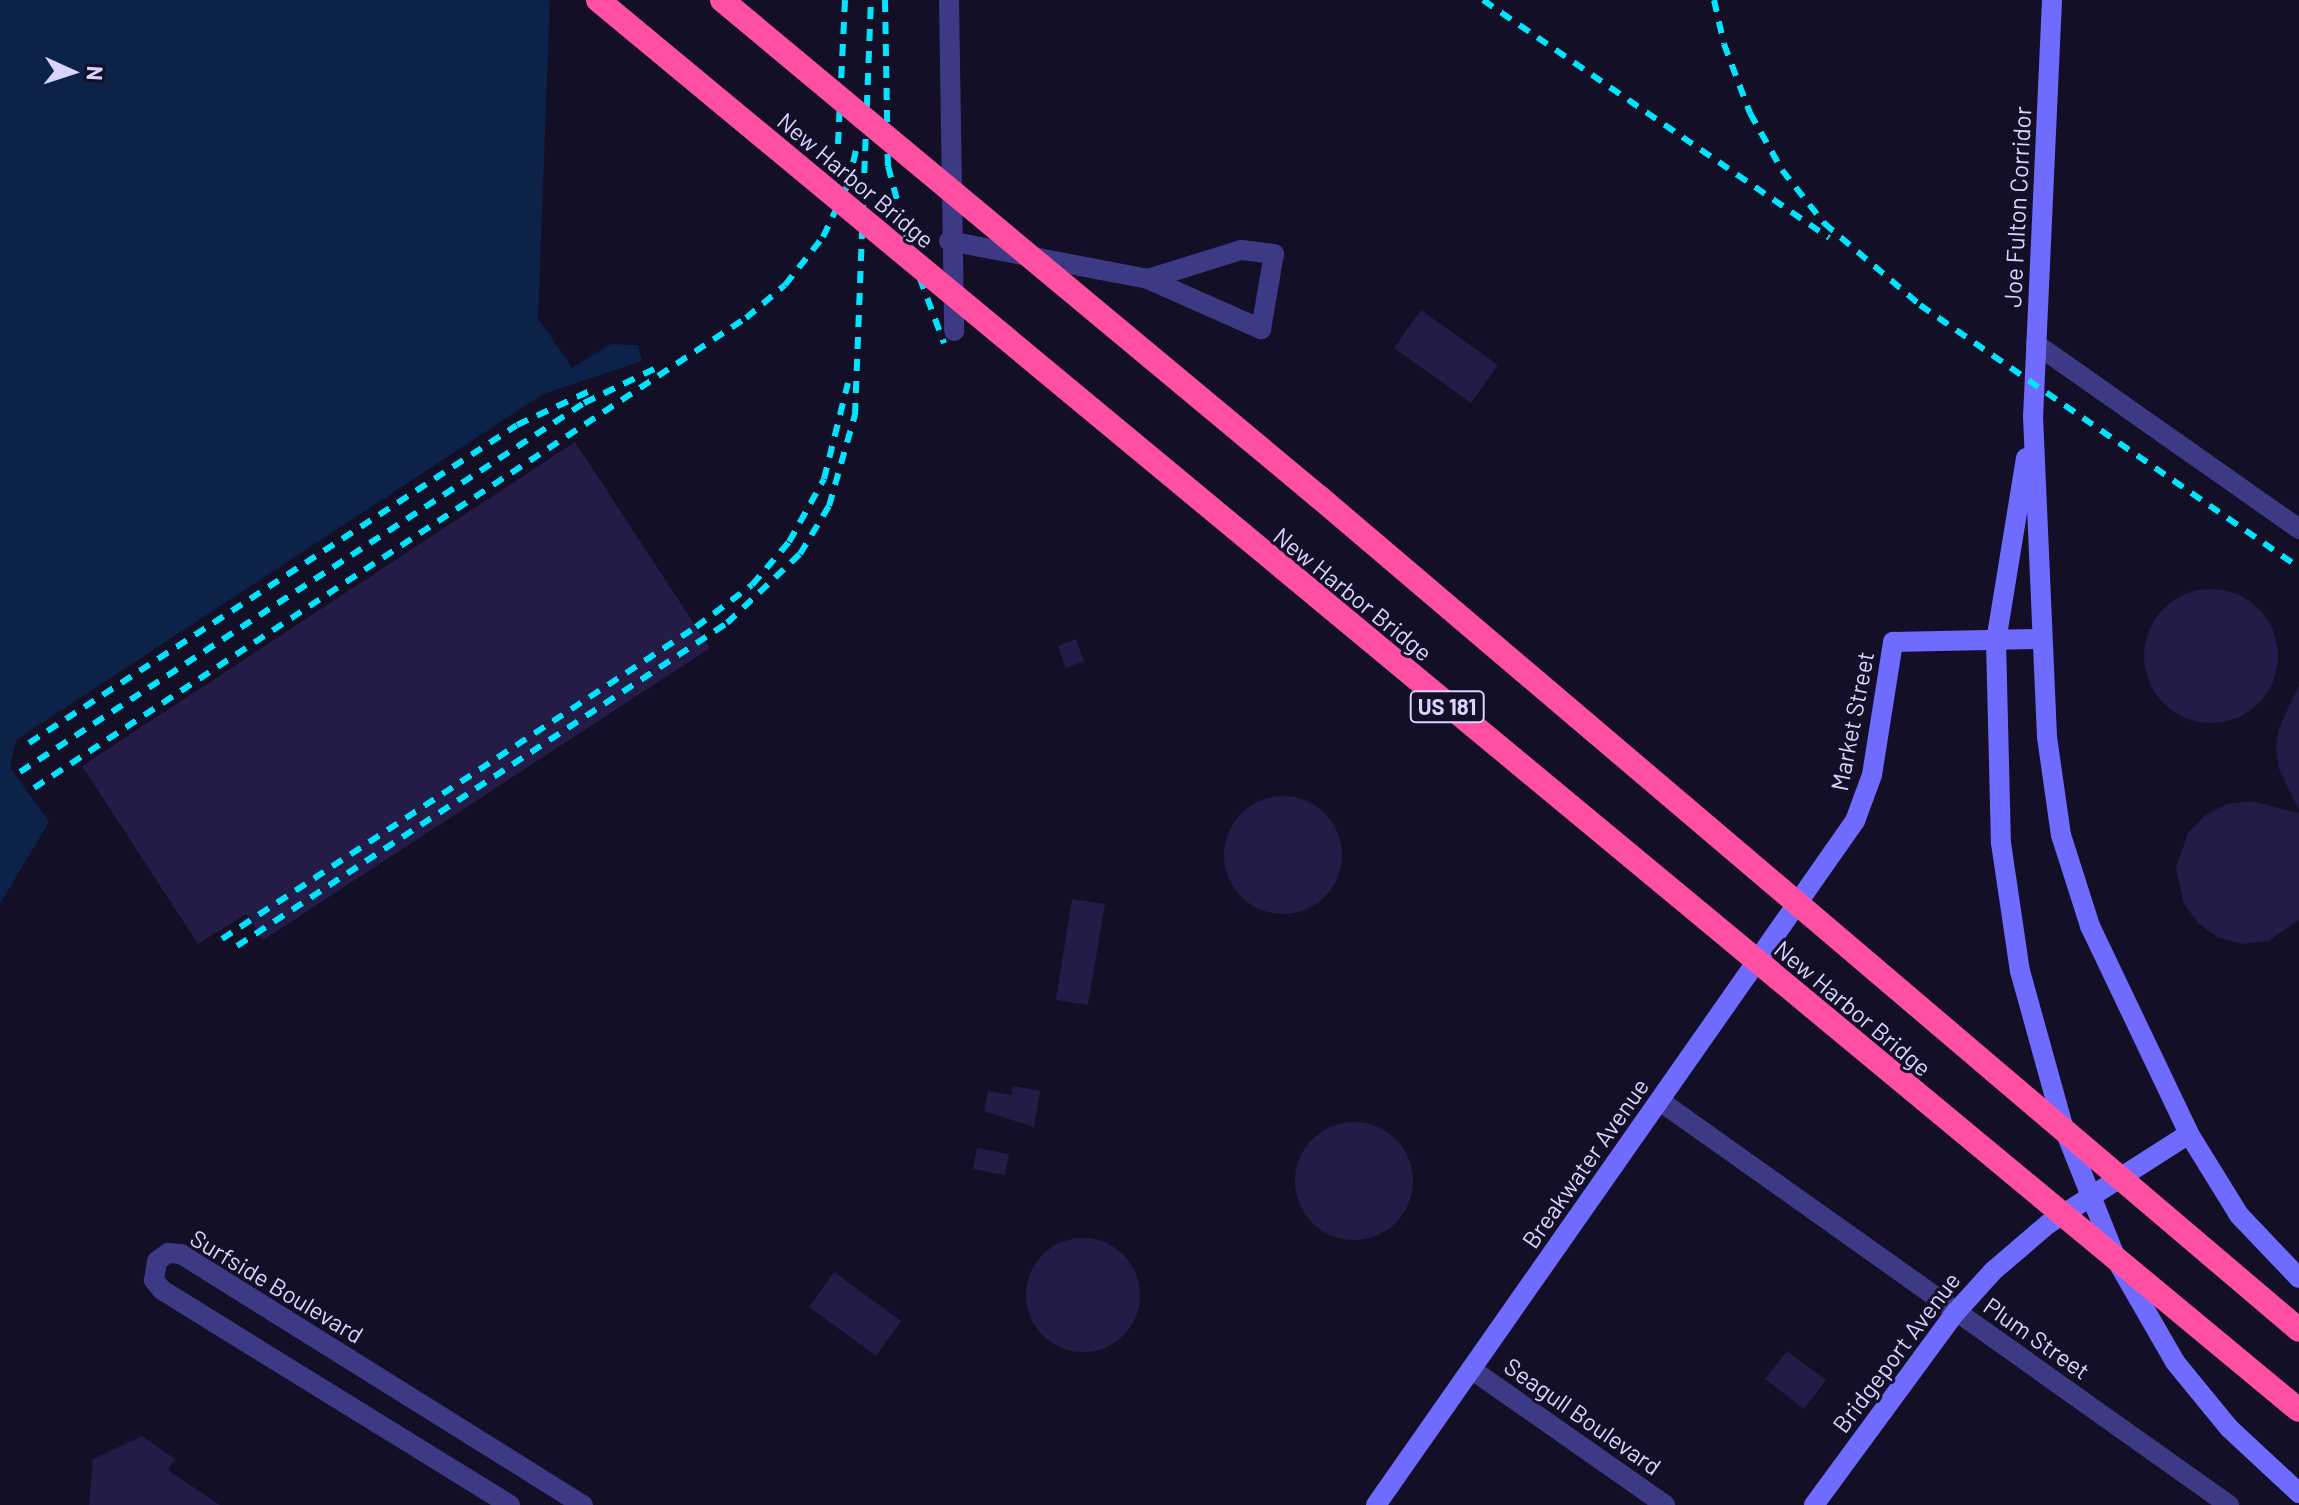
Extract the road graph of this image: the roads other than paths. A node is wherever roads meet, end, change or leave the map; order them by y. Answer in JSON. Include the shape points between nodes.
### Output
{"nodes":[{"id":1,"x":598,"y":0,"type":"edge"},
{"id":2,"x":722,"y":0,"type":"edge"},
{"id":3,"x":949,"y":0,"type":"edge"},
{"id":4,"x":2052,"y":0,"type":"edge"},
{"id":5,"x":949,"y":241,"type":"junction"},
{"id":6,"x":1148,"y":279,"type":"junction"},
{"id":7,"x":954,"y":331,"type":"dead end"},
{"id":8,"x":2036,"y":344,"type":"junction"},
{"id":9,"x":2033,"y":416,"type":"junction"},
{"id":10,"x":2299,"y":529,"type":"edge"},
{"id":11,"x":2042,"y":639,"type":"junction"},
{"id":12,"x":1996,"y":641,"type":"junction"},
{"id":13,"x":1834,"y":849,"type":"joint"},
{"id":14,"x":1660,"y":1101,"type":"junction"},
{"id":15,"x":2189,"y":1134,"type":"junction"},
{"id":16,"x":2091,"y":1195,"type":"junction"},
{"id":17,"x":2299,"y":1278,"type":"edge"},
{"id":18,"x":1956,"y":1312,"type":"junction"},
{"id":19,"x":2299,"y":1330,"type":"edge"},
{"id":20,"x":1471,"y":1369,"type":"junction"},
{"id":21,"x":2299,"y":1410,"type":"edge"},
{"id":22,"x":2299,"y":1493,"type":"edge"},
{"id":23,"x":510,"y":1505,"type":"edge"},
{"id":24,"x":583,"y":1505,"type":"edge"},
{"id":25,"x":1376,"y":1505,"type":"edge"},
{"id":26,"x":1665,"y":1505,"type":"edge"},
{"id":27,"x":1814,"y":1505,"type":"edge"},
{"id":28,"x":2229,"y":1505,"type":"edge"}],
"edges":[{"from":1,"to":21,"type":"highway","name":"New Harbor Bridge","number":"US 181","bridge":true},
{"from":2,"to":19,"type":"highway","name":"New Harbor Bridge","bridge":true,"via":[[1319,497]]},
{"from":3,"to":5,"type":"street"},
{"from":4,"to":8,"type":"street","name":"Joe Fulton Corridor"},
{"from":5,"to":6,"type":"street"},
{"from":5,"to":7,"type":"street"},
{"from":6,"to":6,"type":"street","via":[[1261,329],[1274,254],[1241,250]]},
{"from":8,"to":9,"type":"street","name":"Joe Fulton Corridor"},
{"from":8,"to":10,"type":"street"},
{"from":9,"to":11,"type":"street","name":"Joe Fulton Corridor"},
{"from":9,"to":12,"type":"street","name":"Joe Fulton Corridor"},
{"from":11,"to":12,"type":"street"},
{"from":11,"to":15,"type":"street","name":"Joe Fulton Corridor","via":[[2047,737],[2061,835],[2090,926]]},
{"from":12,"to":13,"type":"street","name":"Market Street","via":[[1893,642],[1872,775],[1862,807]]},
{"from":12,"to":16,"type":"street","name":"Joe Fulton Corridor","via":[[2001,843],[2020,971],[2063,1126]]},
{"from":13,"to":14,"type":"street","name":"Breakwater Avenue"},
{"from":14,"to":18,"type":"street","name":"Plum Street"},
{"from":14,"to":20,"type":"street","name":"Breakwater Avenue"},
{"from":15,"to":16,"type":"street","name":"Bridgeport Avenue"},
{"from":15,"to":17,"type":"street","name":"Joe Fulton Corridor","via":[[2239,1215]]},
{"from":16,"to":18,"type":"street","name":"Bridgeport Avenue","via":[[2004,1261]]},
{"from":16,"to":22,"type":"street","name":"Joe Fulton Corridor","via":[[2117,1261],[2175,1362],[2229,1428]]},
{"from":18,"to":27,"type":"street","name":"Bridgeport Avenue"},
{"from":18,"to":28,"type":"street","name":"Plum Street"},
{"from":20,"to":25,"type":"street","name":"Breakwater Avenue"},
{"from":20,"to":26,"type":"street","name":"Seagull Boulevard"},
{"from":23,"to":24,"type":"street","name":"Surfside Boulevard","via":[[162,1290],[154,1280],[157,1261],[168,1253],[181,1254]]}]}
